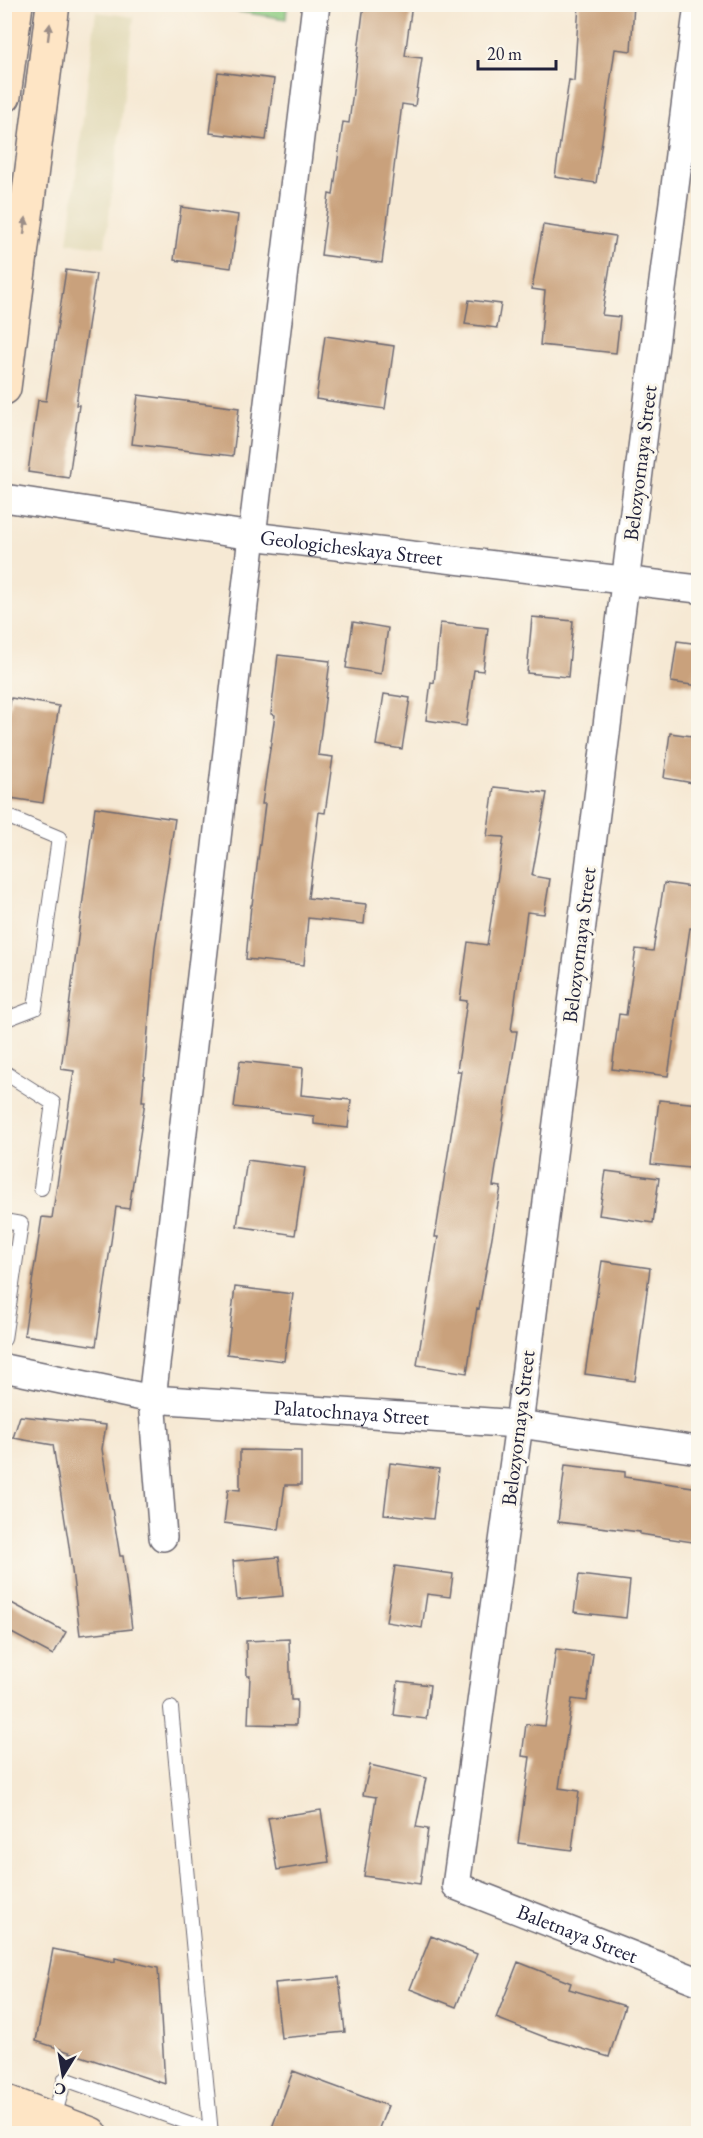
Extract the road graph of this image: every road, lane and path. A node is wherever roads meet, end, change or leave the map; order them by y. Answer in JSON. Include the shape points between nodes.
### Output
{"nodes":[{"id":1,"x":16,"y":4,"type":"edge"},
{"id":2,"x":52,"y":4,"type":"edge"},
{"id":3,"x":316,"y":4,"type":"edge"},
{"id":4,"x":698,"y":4,"type":"edge"},
{"id":5,"x":4,"y":96,"type":"edge"},
{"id":6,"x":4,"y":388,"type":"edge"},
{"id":7,"x":4,"y":498,"type":"edge"},
{"id":8,"x":252,"y":536,"type":"junction"},
{"id":9,"x":625,"y":580,"type":"junction"},
{"id":10,"x":699,"y":589,"type":"edge"},
{"id":11,"x":4,"y":815,"type":"edge"},
{"id":12,"x":4,"y":1020,"type":"edge"},
{"id":13,"x":4,"y":1072,"type":"edge"},
{"id":14,"x":41,"y":1188,"type":"dead end"},
{"id":15,"x":4,"y":1221,"type":"edge"},
{"id":16,"x":6,"y":1318,"type":"edge"},
{"id":17,"x":4,"y":1340,"type":"edge"},
{"id":18,"x":4,"y":1368,"type":"edge"},
{"id":19,"x":152,"y":1399,"type":"junction"},
{"id":20,"x":519,"y":1424,"type":"junction"},
{"id":21,"x":699,"y":1450,"type":"edge"},
{"id":22,"x":163,"y":1537,"type":"dead end"},
{"id":23,"x":171,"y":1708,"type":"dead end"},
{"id":24,"x":456,"y":1886,"type":"joint"},
{"id":25,"x":699,"y":1981,"type":"edge"},
{"id":26,"x":4,"y":2100,"type":"edge"},
{"id":27,"x":53,"y":2120,"type":"junction"},
{"id":28,"x":4,"y":2130,"type":"edge"},
{"id":29,"x":211,"y":2132,"type":"edge"},
{"id":30,"x":14,"y":2133,"type":"edge"},
{"id":31,"x":91,"y":2133,"type":"edge"}],
"edges":[{"from":1,"to":5,"type":"main road"},
{"from":6,"to":2,"type":"main road","one_way":true},
{"from":3,"to":8,"type":"street"},
{"from":4,"to":9,"type":"street","name":"Belozyornaya Street"},
{"from":7,"to":8,"type":"street","name":"Geologicheskaya Street"},
{"from":8,"to":9,"type":"street","name":"Geologicheskaya Street"},
{"from":8,"to":19,"type":"street"},
{"from":9,"to":10,"type":"street","name":"Geologicheskaya Street"},
{"from":9,"to":20,"type":"street","name":"Belozyornaya Street"},
{"from":11,"to":12,"type":"lane","via":[[59,838],[35,1008]]},
{"from":13,"to":14,"type":"lane","via":[[53,1102]]},
{"from":15,"to":16,"type":"lane","via":[[21,1224]]},
{"from":16,"to":17,"type":"lane"},
{"from":18,"to":19,"type":"street","name":"Palatochnaya Street"},
{"from":19,"to":20,"type":"street","name":"Palatochnaya Street"},
{"from":19,"to":22,"type":"street"},
{"from":20,"to":21,"type":"street","name":"Palatochnaya Street"},
{"from":20,"to":24,"type":"street","name":"Belozyornaya Street"},
{"from":23,"to":29,"type":"lane"},
{"from":24,"to":25,"type":"street","name":"Baletnaya Street"},
{"from":26,"to":27,"type":"main road"},
{"from":27,"to":29,"type":"lane","via":[[65,2079]]},
{"from":27,"to":31,"type":"main road"},
{"from":28,"to":30,"type":"main road"}]}
